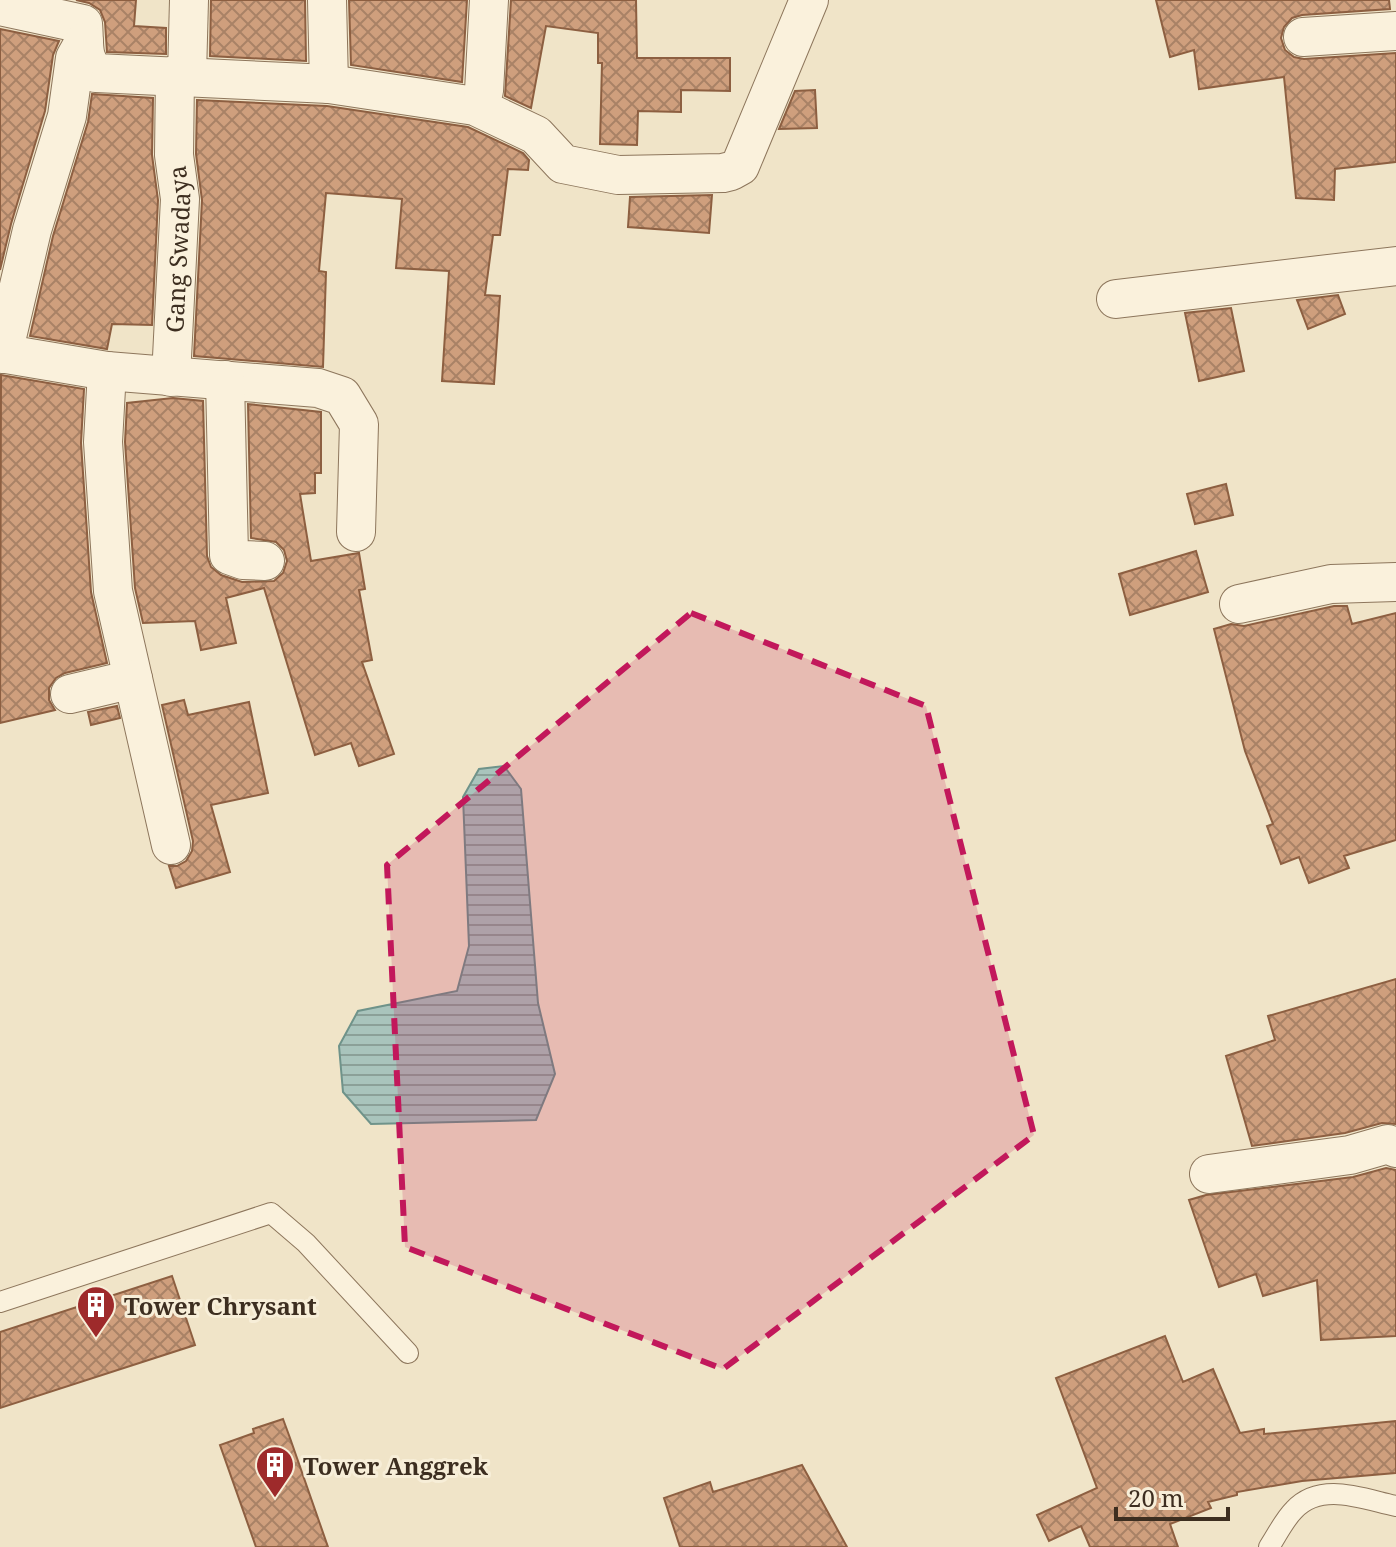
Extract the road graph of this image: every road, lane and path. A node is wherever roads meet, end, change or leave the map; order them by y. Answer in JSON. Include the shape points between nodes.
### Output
{"nodes":[{"id":1,"x":189,"y":0,"type":"edge"},
{"id":2,"x":327,"y":0,"type":"edge"},
{"id":3,"x":489,"y":0,"type":"edge"},
{"id":4,"x":809,"y":0,"type":"edge"},
{"id":5,"x":0,"y":6,"type":"edge"},
{"id":6,"x":1396,"y":31,"type":"edge"},
{"id":7,"x":1303,"y":37,"type":"dead end"},
{"id":8,"x":84,"y":42,"type":"junction"},
{"id":9,"x":181,"y":75,"type":"junction"},
{"id":10,"x":329,"y":84,"type":"junction"},
{"id":11,"x":475,"y":106,"type":"junction"},
{"id":12,"x":1396,"y":266,"type":"edge"},
{"id":13,"x":1116,"y":299,"type":"dead end"},
{"id":14,"x":1,"y":354,"type":"edge"},
{"id":15,"x":107,"y":371,"type":"junction"},
{"id":16,"x":171,"y":377,"type":"junction"},
{"id":17,"x":225,"y":380,"type":"junction"},
{"id":18,"x":356,"y":532,"type":"dead end"},
{"id":19,"x":265,"y":561,"type":"dead end"},
{"id":20,"x":1396,"y":582,"type":"edge"},
{"id":21,"x":1239,"y":604,"type":"dead end"},
{"id":22,"x":133,"y":679,"type":"junction"},
{"id":23,"x":70,"y":694,"type":"dead end"},
{"id":24,"x":171,"y":845,"type":"dead end"},
{"id":25,"x":1396,"y":1148,"type":"edge"},
{"id":26,"x":1209,"y":1174,"type":"dead end"},
{"id":27,"x":0,"y":1302,"type":"edge"},
{"id":28,"x":408,"y":1353,"type":"dead end"},
{"id":29,"x":1396,"y":1506,"type":"edge"},
{"id":30,"x":1269,"y":1547,"type":"edge"}],
"edges":[{"from":1,"to":9,"type":"street","name":"Gang Swadaya"},
{"from":2,"to":10,"type":"street"},
{"from":3,"to":11,"type":"street","via":[[484,91]]},
{"from":4,"to":11,"type":"street","via":[[740,166],[731,171],[618,175],[563,164],[536,135]]},
{"from":5,"to":8,"type":"street","via":[[83,24]]},
{"from":6,"to":7,"type":"street"},
{"from":8,"to":9,"type":"street","via":[[87,65],[96,73]]},
{"from":8,"to":14,"type":"street","via":[[75,58],[67,116]]},
{"from":9,"to":10,"type":"street"},
{"from":9,"to":16,"type":"street","name":"Gang Swadaya","via":[[174,155],[180,199]]},
{"from":10,"to":11,"type":"street"},
{"from":12,"to":13,"type":"street"},
{"from":14,"to":15,"type":"street"},
{"from":15,"to":16,"type":"street"},
{"from":15,"to":22,"type":"street","via":[[107,525],[113,591]]},
{"from":16,"to":17,"type":"street"},
{"from":17,"to":18,"type":"street","via":[[318,388],[342,396],[359,424]]},
{"from":17,"to":19,"type":"street","via":[[229,555]]},
{"from":20,"to":21,"type":"street","via":[[1331,584]]},
{"from":22,"to":23,"type":"street"},
{"from":22,"to":24,"type":"street"},
{"from":25,"to":26,"type":"street","via":[[1388,1144],[1350,1155]]},
{"from":27,"to":28,"type":"lane","via":[[271,1213],[306,1243]]},
{"from":29,"to":30,"type":"lane","via":[[1322,1494],[1292,1511]]}]}
